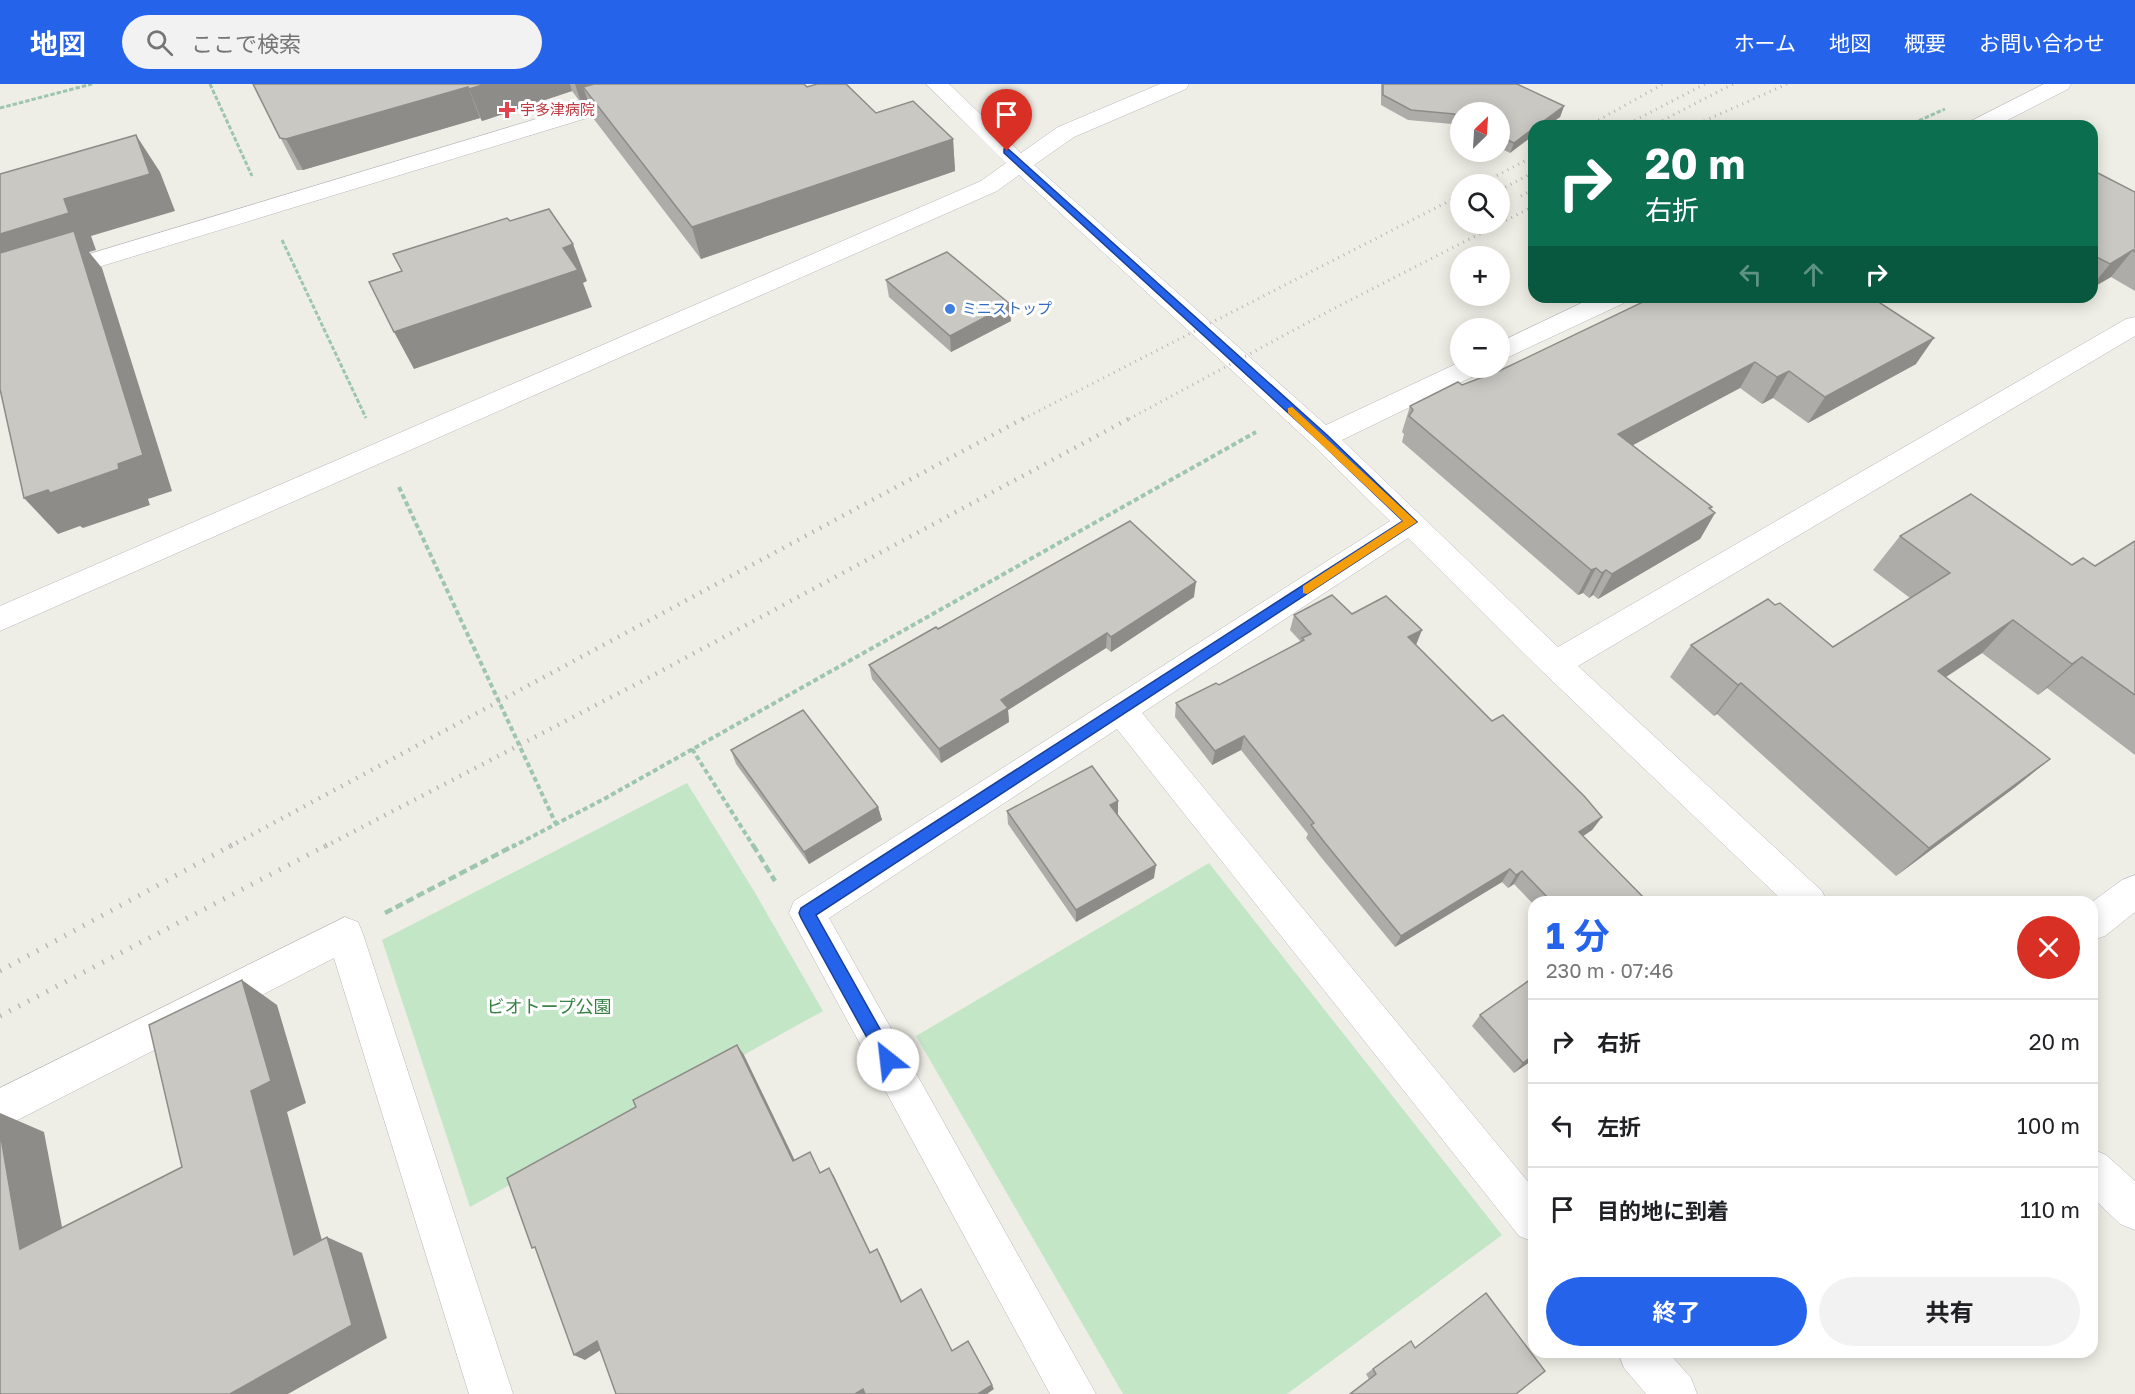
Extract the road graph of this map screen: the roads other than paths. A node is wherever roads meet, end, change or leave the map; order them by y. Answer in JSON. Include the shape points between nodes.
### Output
{"nodes":[{"id":1,"x":674,"y":84,"type":"edge"},
{"id":2,"x":937,"y":84,"type":"edge"},
{"id":3,"x":1178,"y":84,"type":"edge"},
{"id":4,"x":2060,"y":84,"type":"edge"},
{"id":5,"x":1991,"y":120,"type":"edge"},
{"id":6,"x":1022,"y":165,"type":"junction"},
{"id":7,"x":0,"y":289,"type":"edge"},
{"id":8,"x":1602,"y":303,"type":"edge"},
{"id":9,"x":2135,"y":325,"type":"edge"},
{"id":10,"x":1510,"y":347,"type":"edge"},
{"id":11,"x":1450,"y":377,"type":"edge"},
{"id":12,"x":1323,"y":438,"type":"junction"},
{"id":13,"x":1411,"y":522,"type":"junction"},
{"id":14,"x":0,"y":619,"type":"edge"},
{"id":15,"x":1555,"y":664,"type":"junction"},
{"id":16,"x":1121,"y":710,"type":"junction"},
{"id":17,"x":2135,"y":891,"type":"edge"},
{"id":18,"x":1803,"y":896,"type":"edge"},
{"id":19,"x":2098,"y":919,"type":"edge"},
{"id":20,"x":0,"y":1108,"type":"edge"},
{"id":21,"x":2098,"y":1175,"type":"edge"},
{"id":22,"x":2135,"y":1209,"type":"edge"},
{"id":23,"x":1528,"y":1214,"type":"edge"},
{"id":24,"x":1645,"y":1358,"type":"edge"},
{"id":25,"x":490,"y":1394,"type":"edge"},
{"id":26,"x":1074,"y":1394,"type":"edge"},
{"id":27,"x":1675,"y":1394,"type":"edge"}],
"edges":[{"from":1,"to":7,"type":"street"},
{"from":2,"to":6,"type":"street"},
{"from":3,"to":6,"type":"street","via":[[1066,132]]},
{"from":4,"to":5,"type":"street"},
{"from":6,"to":12,"type":"street"},
{"from":6,"to":14,"type":"street","via":[[989,186]]},
{"from":8,"to":10,"type":"street"},
{"from":9,"to":15,"type":"street"},
{"from":11,"to":12,"type":"street"},
{"from":12,"to":13,"type":"street"},
{"from":13,"to":15,"type":"street"},
{"from":13,"to":16,"type":"street"},
{"from":15,"to":18,"type":"street"},
{"from":16,"to":23,"type":"street"},
{"from":16,"to":26,"type":"street","via":[[807,913]]},
{"from":17,"to":19,"type":"street"},
{"from":20,"to":25,"type":"street","via":[[345,934]]},
{"from":21,"to":22,"type":"street"},
{"from":24,"to":27,"type":"street"}]}
